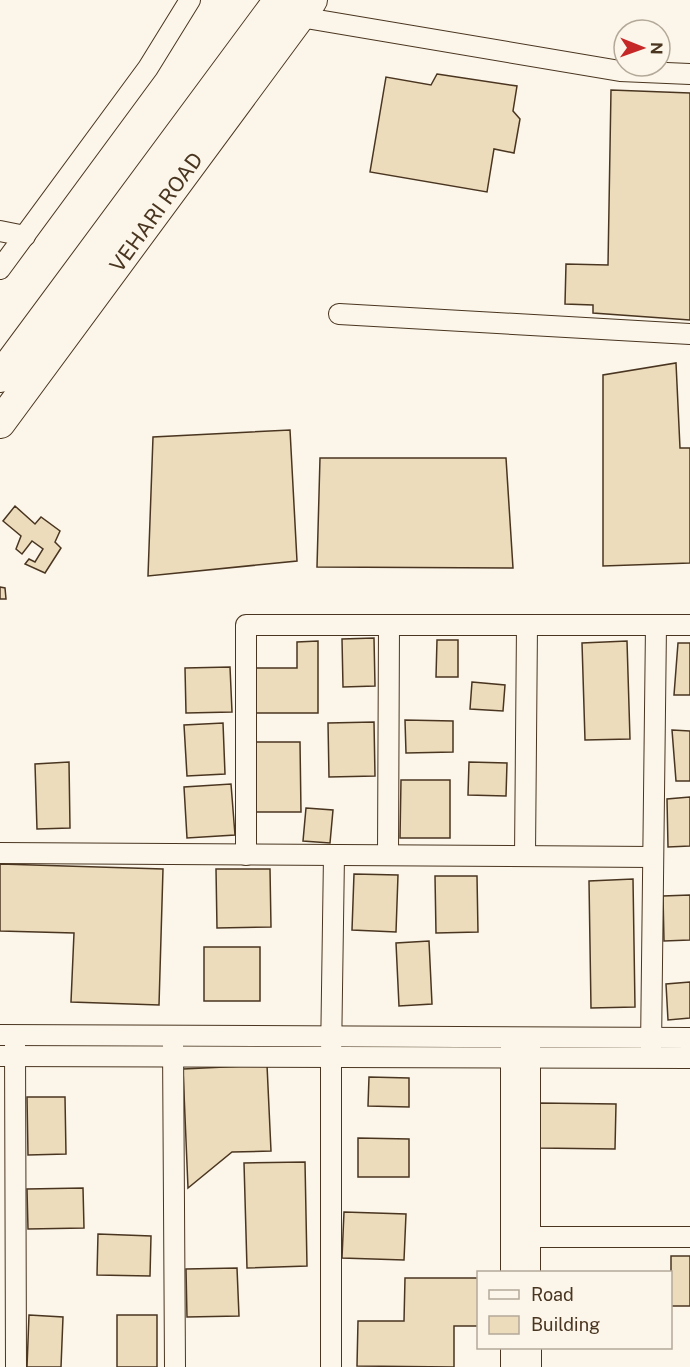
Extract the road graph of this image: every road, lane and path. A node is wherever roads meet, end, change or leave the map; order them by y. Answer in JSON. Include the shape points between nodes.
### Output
{"nodes":[{"id":1,"x":190,"y":0,"type":"edge"},
{"id":2,"x":297,"y":6,"type":"edge"},
{"id":3,"x":690,"y":74,"type":"edge"},
{"id":4,"x":0,"y":231,"type":"edge"},
{"id":5,"x":25,"y":236,"type":"junction"},
{"id":6,"x":0,"y":269,"type":"edge"},
{"id":7,"x":339,"y":314,"type":"dead end"},
{"id":8,"x":690,"y":334,"type":"edge"},
{"id":9,"x":0,"y":377,"type":"edge"},
{"id":10,"x":0,"y":423,"type":"edge"},
{"id":11,"x":389,"y":625,"type":"junction"},
{"id":12,"x":527,"y":625,"type":"junction"},
{"id":13,"x":656,"y":625,"type":"junction"},
{"id":14,"x":690,"y":625,"type":"edge"},
{"id":15,"x":0,"y":854,"type":"edge"},
{"id":16,"x":246,"y":855,"type":"junction"},
{"id":17,"x":334,"y":855,"type":"junction"},
{"id":18,"x":388,"y":855,"type":"junction"},
{"id":19,"x":525,"y":856,"type":"junction"},
{"id":20,"x":653,"y":857,"type":"junction"},
{"id":21,"x":7,"y":1035,"type":"edge"},
{"id":22,"x":173,"y":1036,"type":"junction"},
{"id":23,"x":331,"y":1036,"type":"junction"},
{"id":24,"x":520,"y":1037,"type":"junction"},
{"id":25,"x":651,"y":1037,"type":"junction"},
{"id":26,"x":690,"y":1038,"type":"edge"},
{"id":27,"x":7,"y":1056,"type":"edge"},
{"id":28,"x":173,"y":1056,"type":"junction"},
{"id":29,"x":331,"y":1057,"type":"junction"},
{"id":30,"x":510,"y":1058,"type":"junction"},
{"id":31,"x":530,"y":1058,"type":"junction"},
{"id":32,"x":651,"y":1058,"type":"junction"},
{"id":33,"x":690,"y":1058,"type":"edge"},
{"id":34,"x":521,"y":1237,"type":"junction"},
{"id":35,"x":690,"y":1237,"type":"edge"},
{"id":36,"x":511,"y":1271,"type":"edge"},
{"id":37,"x":530,"y":1271,"type":"edge"},
{"id":38,"x":511,"y":1349,"type":"edge"},
{"id":39,"x":531,"y":1349,"type":"edge"},
{"id":40,"x":16,"y":1367,"type":"edge"},
{"id":41,"x":175,"y":1367,"type":"edge"},
{"id":42,"x":331,"y":1367,"type":"edge"},
{"id":43,"x":511,"y":1367,"type":"edge"},
{"id":44,"x":531,"y":1367,"type":"edge"}],
"edges":[{"from":1,"to":5,"type":"street","via":[[148,68]]},
{"from":2,"to":3,"type":"street","via":[[620,71]]},
{"from":2,"to":9,"type":"main road","name":"VEHARI ROAD"},
{"from":2,"to":10,"type":"main road","name":"VEHARI ROAD"},
{"from":4,"to":5,"type":"street"},
{"from":5,"to":6,"type":"street"},
{"from":7,"to":8,"type":"street"},
{"from":11,"to":12,"type":"street"},
{"from":11,"to":16,"type":"street","via":[[246,625]]},
{"from":11,"to":18,"type":"street"},
{"from":12,"to":13,"type":"street"},
{"from":12,"to":19,"type":"street"},
{"from":13,"to":14,"type":"street"},
{"from":13,"to":20,"type":"street"},
{"from":15,"to":16,"type":"street"},
{"from":16,"to":17,"type":"street"},
{"from":17,"to":18,"type":"street"},
{"from":17,"to":23,"type":"street"},
{"from":18,"to":19,"type":"street"},
{"from":19,"to":20,"type":"street"},
{"from":20,"to":25,"type":"street"},
{"from":21,"to":22,"type":"street"},
{"from":21,"to":27,"type":"street"},
{"from":22,"to":23,"type":"street"},
{"from":22,"to":28,"type":"street"},
{"from":23,"to":24,"type":"street"},
{"from":23,"to":29,"type":"street"},
{"from":24,"to":25,"type":"street"},
{"from":24,"to":30,"type":"street"},
{"from":24,"to":31,"type":"street"},
{"from":25,"to":26,"type":"street"},
{"from":25,"to":32,"type":"street"},
{"from":27,"to":28,"type":"street"},
{"from":27,"to":40,"type":"street"},
{"from":28,"to":29,"type":"street"},
{"from":28,"to":41,"type":"street"},
{"from":29,"to":30,"type":"street"},
{"from":29,"to":42,"type":"street"},
{"from":30,"to":31,"type":"street"},
{"from":30,"to":34,"type":"street"},
{"from":31,"to":32,"type":"street"},
{"from":31,"to":34,"type":"street"},
{"from":32,"to":33,"type":"street"},
{"from":34,"to":35,"type":"street"},
{"from":34,"to":36,"type":"street"},
{"from":34,"to":37,"type":"street"},
{"from":38,"to":43,"type":"street"},
{"from":39,"to":44,"type":"street"}]}
